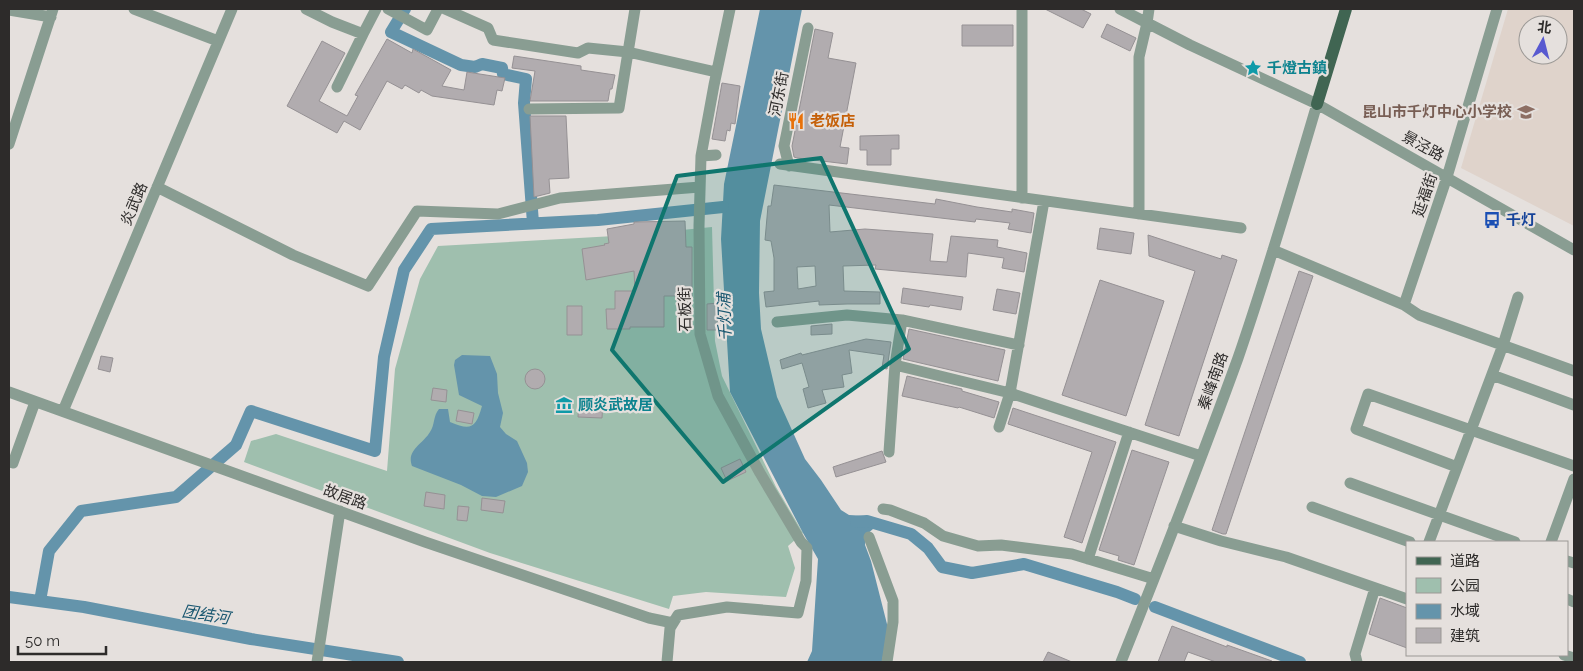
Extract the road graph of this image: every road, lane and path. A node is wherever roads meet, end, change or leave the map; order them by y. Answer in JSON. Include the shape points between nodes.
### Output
{"nodes":[{"id":1,"x":134,"y":9,"type":"edge"},
{"id":2,"x":232,"y":9,"type":"edge"},
{"id":3,"x":306,"y":9,"type":"edge"},
{"id":4,"x":376,"y":9,"type":"edge"},
{"id":5,"x":388,"y":9,"type":"edge"},
{"id":6,"x":438,"y":9,"type":"edge"},
{"id":7,"x":445,"y":9,"type":"edge"},
{"id":8,"x":635,"y":9,"type":"edge"},
{"id":9,"x":730,"y":9,"type":"edge"},
{"id":10,"x":1022,"y":9,"type":"edge"},
{"id":11,"x":1120,"y":9,"type":"edge"},
{"id":12,"x":1149,"y":9,"type":"edge"},
{"id":13,"x":1346,"y":9,"type":"edge"},
{"id":14,"x":1497,"y":9,"type":"edge"},
{"id":15,"x":9,"y":10,"type":"edge"},
{"id":16,"x":52,"y":13,"type":"edge"},
{"id":17,"x":1147,"y":23,"type":"junction"},
{"id":18,"x":808,"y":28,"type":"dead end"},
{"id":19,"x":363,"y":34,"type":"junction"},
{"id":20,"x":218,"y":41,"type":"junction"},
{"id":21,"x":628,"y":52,"type":"junction"},
{"id":22,"x":716,"y":72,"type":"junction"},
{"id":23,"x":337,"y":88,"type":"dead end"},
{"id":24,"x":1317,"y":104,"type":"junction"},
{"id":25,"x":529,"y":110,"type":"dead end"},
{"id":26,"x":9,"y":144,"type":"edge"},
{"id":27,"x":701,"y":156,"type":"junction"},
{"id":28,"x":716,"y":156,"type":"dead end"},
{"id":29,"x":1447,"y":177,"type":"junction"},
{"id":30,"x":157,"y":187,"type":"junction"},
{"id":31,"x":700,"y":192,"type":"junction"},
{"id":32,"x":1022,"y":198,"type":"junction"},
{"id":33,"x":1044,"y":201,"type":"junction"},
{"id":34,"x":1139,"y":214,"type":"junction"},
{"id":35,"x":1241,"y":228,"type":"dead end"},
{"id":36,"x":1273,"y":250,"type":"junction"},
{"id":37,"x":1574,"y":250,"type":"edge"},
{"id":38,"x":1518,"y":297,"type":"dead end"},
{"id":39,"x":1404,"y":304,"type":"junction"},
{"id":40,"x":902,"y":320,"type":"junction"},
{"id":41,"x":777,"y":322,"type":"dead end"},
{"id":42,"x":1018,"y":344,"type":"junction"},
{"id":43,"x":1503,"y":345,"type":"junction"},
{"id":44,"x":895,"y":365,"type":"junction"},
{"id":45,"x":1574,"y":370,"type":"edge"},
{"id":46,"x":1492,"y":375,"type":"junction"},
{"id":47,"x":9,"y":392,"type":"edge"},
{"id":48,"x":1010,"y":393,"type":"junction"},
{"id":49,"x":35,"y":402,"type":"junction"},
{"id":50,"x":1574,"y":405,"type":"edge"},
{"id":51,"x":63,"y":411,"type":"junction"},
{"id":52,"x":1000,"y":427,"type":"dead end"},
{"id":53,"x":1471,"y":431,"type":"junction"},
{"id":54,"x":1129,"y":432,"type":"junction"},
{"id":55,"x":890,"y":452,"type":"dead end"},
{"id":56,"x":1201,"y":456,"type":"junction"},
{"id":57,"x":9,"y":462,"type":"edge"},
{"id":58,"x":1574,"y":466,"type":"edge"},
{"id":59,"x":1457,"y":467,"type":"junction"},
{"id":60,"x":1574,"y":479,"type":"edge"},
{"id":61,"x":1350,"y":483,"type":"dead end"},
{"id":62,"x":1312,"y":507,"type":"dead end"},
{"id":63,"x":883,"y":509,"type":"dead end"},
{"id":64,"x":340,"y":511,"type":"junction"},
{"id":65,"x":1439,"y":515,"type":"junction"},
{"id":66,"x":1174,"y":526,"type":"junction"},
{"id":67,"x":870,"y":537,"type":"dead end"},
{"id":68,"x":1407,"y":541,"type":"edge"},
{"id":69,"x":1429,"y":541,"type":"edge"},
{"id":70,"x":1512,"y":541,"type":"edge"},
{"id":71,"x":1551,"y":541,"type":"edge"},
{"id":72,"x":1088,"y":559,"type":"junction"},
{"id":73,"x":1154,"y":579,"type":"junction"},
{"id":74,"x":1375,"y":588,"type":"junction"},
{"id":75,"x":1406,"y":599,"type":"edge"},
{"id":76,"x":673,"y":623,"type":"junction"},
{"id":77,"x":317,"y":662,"type":"edge"},
{"id":78,"x":667,"y":662,"type":"edge"},
{"id":79,"x":887,"y":662,"type":"edge"},
{"id":80,"x":1121,"y":662,"type":"edge"},
{"id":81,"x":1357,"y":662,"type":"edge"}],
"edges":[{"from":1,"to":20,"type":"street"},
{"from":2,"to":20,"type":"street","name":"炎武路"},
{"from":3,"to":19,"type":"street"},
{"from":4,"to":19,"type":"street"},
{"from":5,"to":6,"type":"street","via":[[427,30]]},
{"from":7,"to":21,"type":"street","via":[[488,28],[493,40],[578,53],[588,48]]},
{"from":8,"to":21,"type":"street"},
{"from":9,"to":22,"type":"street","name":"石板街"},
{"from":10,"to":32,"type":"street"},
{"from":11,"to":17,"type":"street","name":"景泾路"},
{"from":12,"to":17,"type":"street"},
{"from":13,"to":24,"type":"main road"},
{"from":14,"to":29,"type":"street","name":"延福街"},
{"from":15,"to":16,"type":"street"},
{"from":16,"to":26,"type":"street"},
{"from":17,"to":24,"type":"street","name":"景泾路"},
{"from":17,"to":34,"type":"street","via":[[1139,57]]},
{"from":18,"to":32,"type":"street","name":"河东街","via":[[784,146],[785,165]]},
{"from":19,"to":23,"type":"street"},
{"from":20,"to":30,"type":"street","name":"炎武路"},
{"from":21,"to":22,"type":"street"},
{"from":21,"to":25,"type":"street","via":[[619,108]]},
{"from":22,"to":27,"type":"street","name":"石板街"},
{"from":24,"to":29,"type":"street","name":"景泾路"},
{"from":24,"to":36,"type":"street","name":"秦峰南路"},
{"from":27,"to":28,"type":"street"},
{"from":27,"to":31,"type":"street","name":"石板街"},
{"from":29,"to":37,"type":"street","name":"景泾路"},
{"from":29,"to":39,"type":"street","name":"延福街"},
{"from":30,"to":31,"type":"street","via":[[293,255],[368,286],[417,211],[498,214],[560,198]]},
{"from":30,"to":51,"type":"street","name":"炎武路"},
{"from":31,"to":76,"type":"street","name":"石板街","via":[[700,334],[718,396],[808,551],[806,582],[798,613],[727,607],[678,614]]},
{"from":32,"to":33,"type":"street"},
{"from":33,"to":34,"type":"street"},
{"from":33,"to":42,"type":"street"},
{"from":34,"to":35,"type":"street"},
{"from":36,"to":39,"type":"street"},
{"from":36,"to":56,"type":"street","name":"秦峰南路"},
{"from":38,"to":43,"type":"street"},
{"from":39,"to":43,"type":"street","via":[[1420,315]]},
{"from":40,"to":41,"type":"street","via":[[847,315]]},
{"from":40,"to":42,"type":"street"},
{"from":40,"to":44,"type":"street"},
{"from":42,"to":48,"type":"street"},
{"from":43,"to":45,"type":"street"},
{"from":43,"to":46,"type":"street"},
{"from":44,"to":48,"type":"street"},
{"from":44,"to":55,"type":"street"},
{"from":46,"to":50,"type":"street"},
{"from":46,"to":53,"type":"street"},
{"from":47,"to":49,"type":"street","name":"故居路"},
{"from":48,"to":52,"type":"street"},
{"from":48,"to":54,"type":"street"},
{"from":49,"to":51,"type":"street","name":"故居路"},
{"from":49,"to":57,"type":"street","via":[[13,463]]},
{"from":51,"to":64,"type":"street","name":"故居路"},
{"from":53,"to":58,"type":"street"},
{"from":53,"to":59,"type":"street"},
{"from":53,"to":59,"type":"street","via":[[1368,394],[1356,429]]},
{"from":54,"to":56,"type":"street"},
{"from":54,"to":72,"type":"street"},
{"from":56,"to":66,"type":"street","name":"秦峰南路"},
{"from":59,"to":65,"type":"street"},
{"from":60,"to":71,"type":"street"},
{"from":61,"to":65,"type":"street"},
{"from":62,"to":68,"type":"street"},
{"from":63,"to":72,"type":"street","via":[[924,523],[942,536],[978,546],[1001,545]]},
{"from":64,"to":76,"type":"street","name":"故居路","via":[[621,609]]},
{"from":64,"to":77,"type":"street"},
{"from":65,"to":69,"type":"street"},
{"from":65,"to":70,"type":"street"},
{"from":66,"to":73,"type":"street","name":"秦峰南路"},
{"from":66,"to":74,"type":"street","via":[[1286,557]]},
{"from":67,"to":79,"type":"street","via":[[894,601]]},
{"from":72,"to":73,"type":"street"},
{"from":73,"to":80,"type":"street","name":"秦峰南路"},
{"from":74,"to":75,"type":"street"},
{"from":74,"to":81,"type":"street","via":[[1355,654]]},
{"from":76,"to":78,"type":"street"}]}
